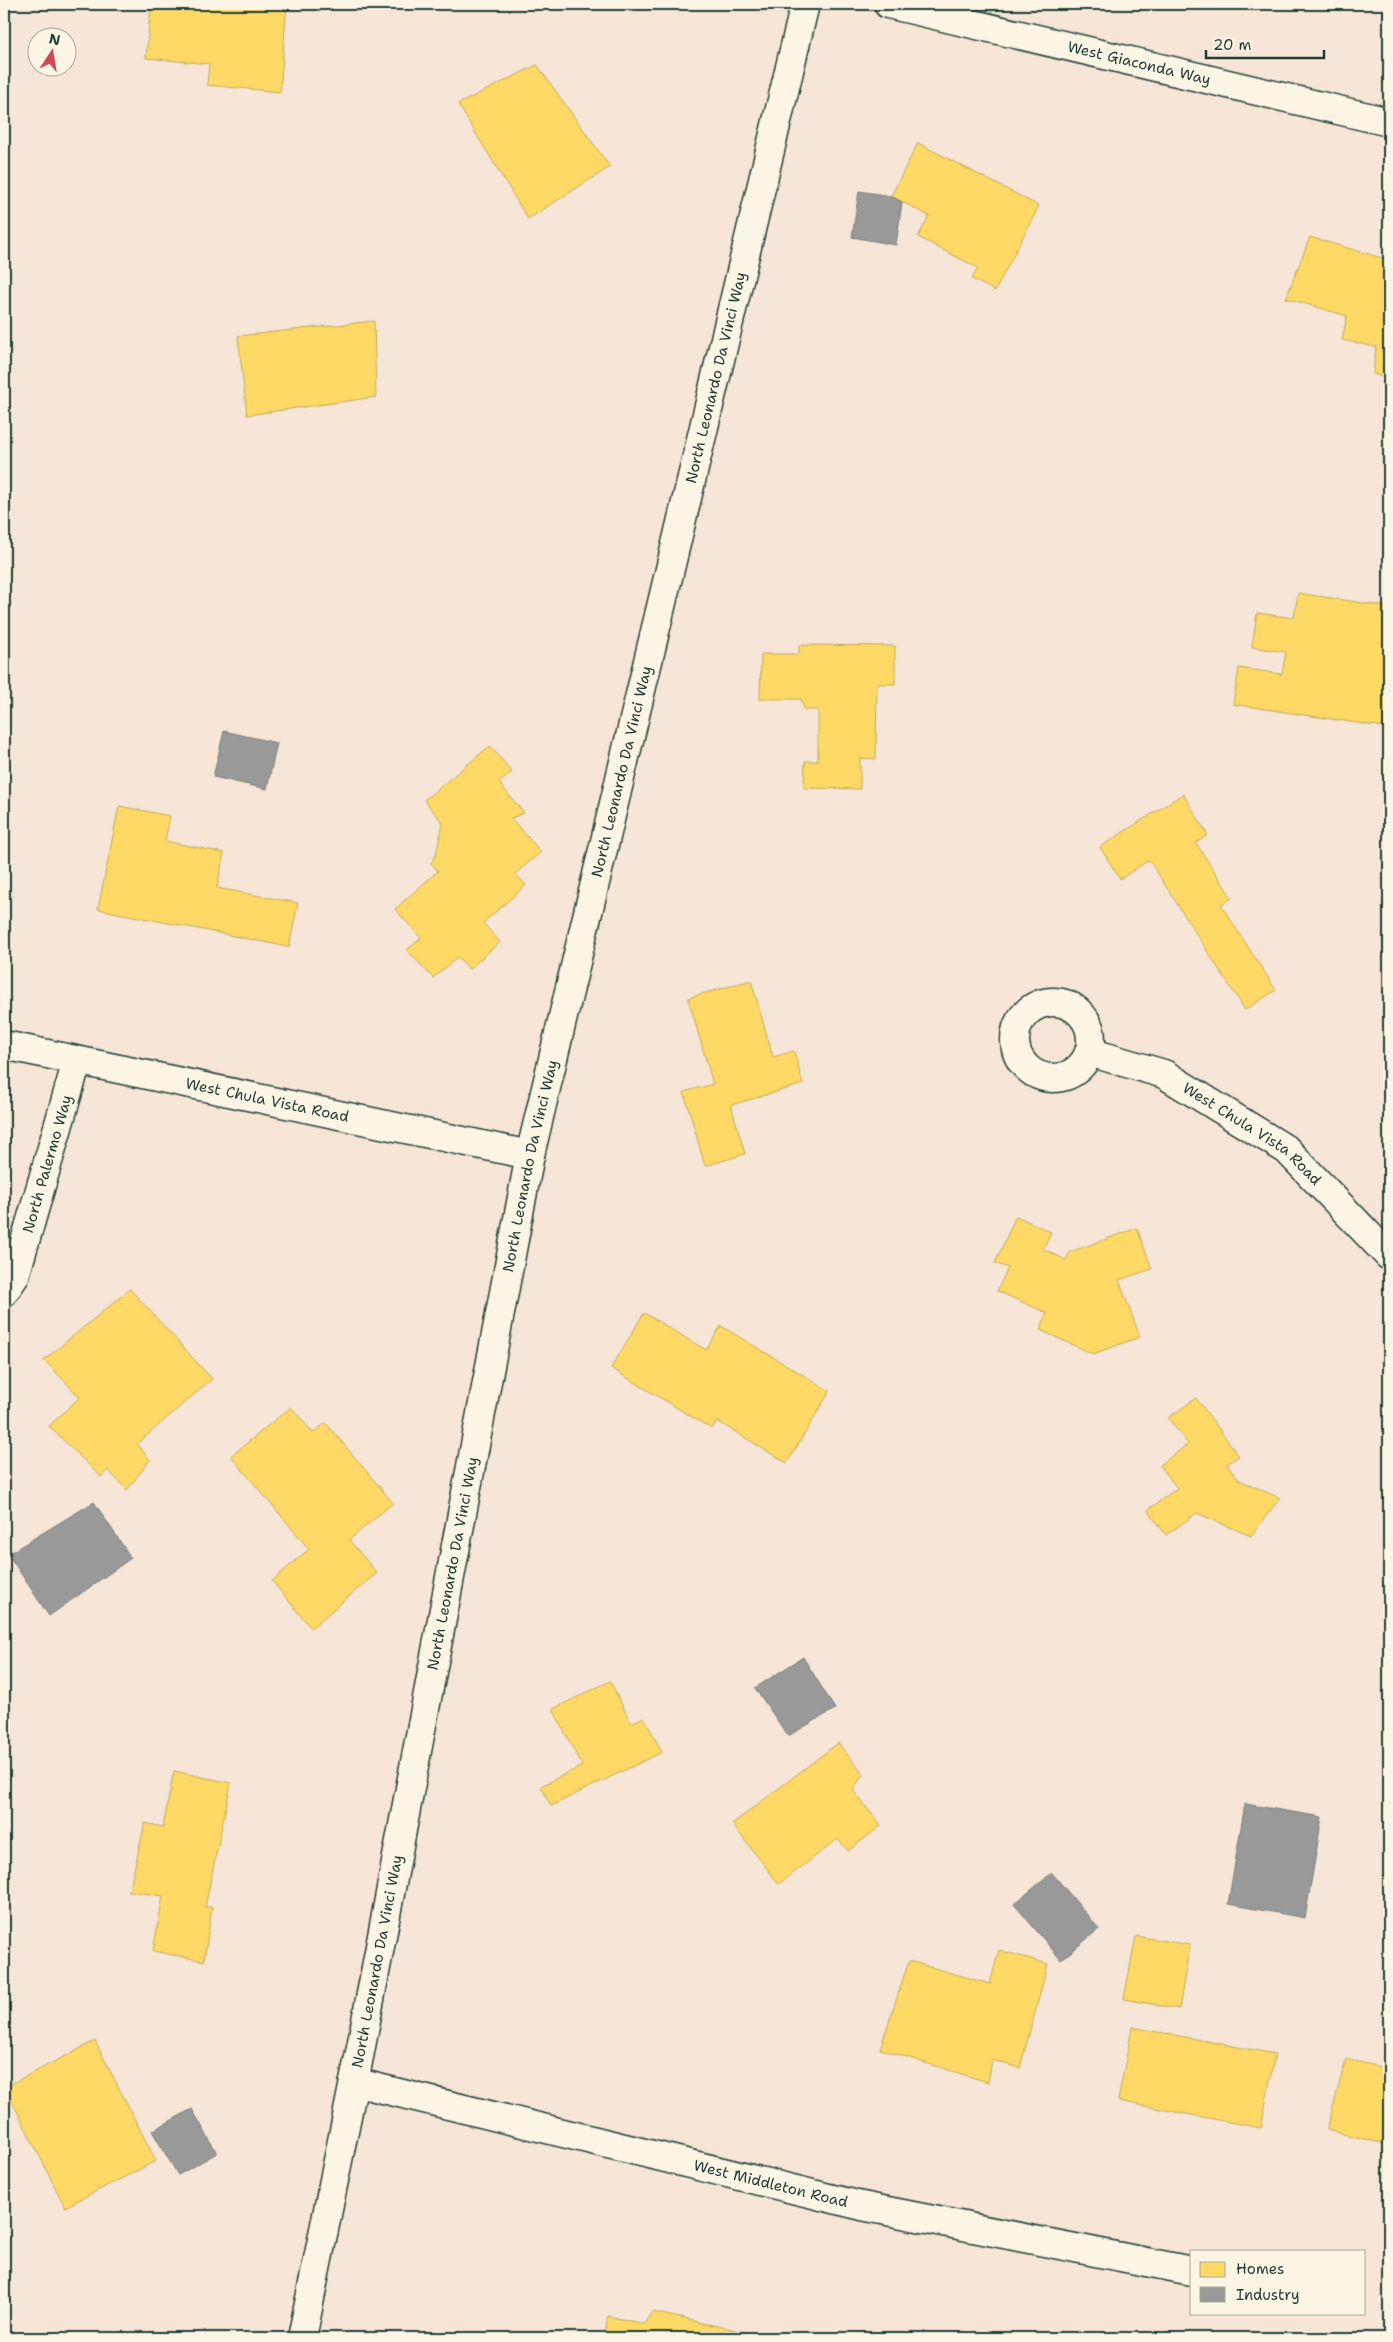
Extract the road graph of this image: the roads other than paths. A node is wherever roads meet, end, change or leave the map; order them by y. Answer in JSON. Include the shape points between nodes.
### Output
{"nodes":[{"id":1,"x":804,"y":4,"type":"edge"},
{"id":2,"x":888,"y":4,"type":"edge"},
{"id":3,"x":1389,"y":122,"type":"edge"},
{"id":4,"x":4,"y":1045,"type":"edge"},
{"id":5,"x":1089,"y":1052,"type":"dead end"},
{"id":6,"x":77,"y":1061,"type":"junction"},
{"id":7,"x":530,"y":1155,"type":"junction"},
{"id":8,"x":1389,"y":1256,"type":"edge"},
{"id":9,"x":4,"y":1292,"type":"edge"},
{"id":10,"x":354,"y":2082,"type":"junction"},
{"id":11,"x":1190,"y":2271,"type":"edge"},
{"id":12,"x":302,"y":2338,"type":"edge"}],
"edges":[{"from":1,"to":7,"type":"street","name":"North Leonardo Da Vinci Way"},
{"from":2,"to":3,"type":"street","name":"West Giaconda Way"},
{"from":4,"to":6,"type":"street","name":"West Chula Vista Road"},
{"from":5,"to":8,"type":"street","name":"West Chula Vista Road","via":[[1164,1074],[1287,1150]]},
{"from":6,"to":7,"type":"street","name":"West Chula Vista Road"},
{"from":6,"to":9,"type":"street","name":"North Palermo Way","via":[[15,1276]]},
{"from":7,"to":10,"type":"street","name":"North Leonardo Da Vinci Way"},
{"from":10,"to":11,"type":"street","name":"West Middleton Road","via":[[867,2207]]},
{"from":10,"to":12,"type":"street","name":"North Leonardo Da Vinci Way"}]}
